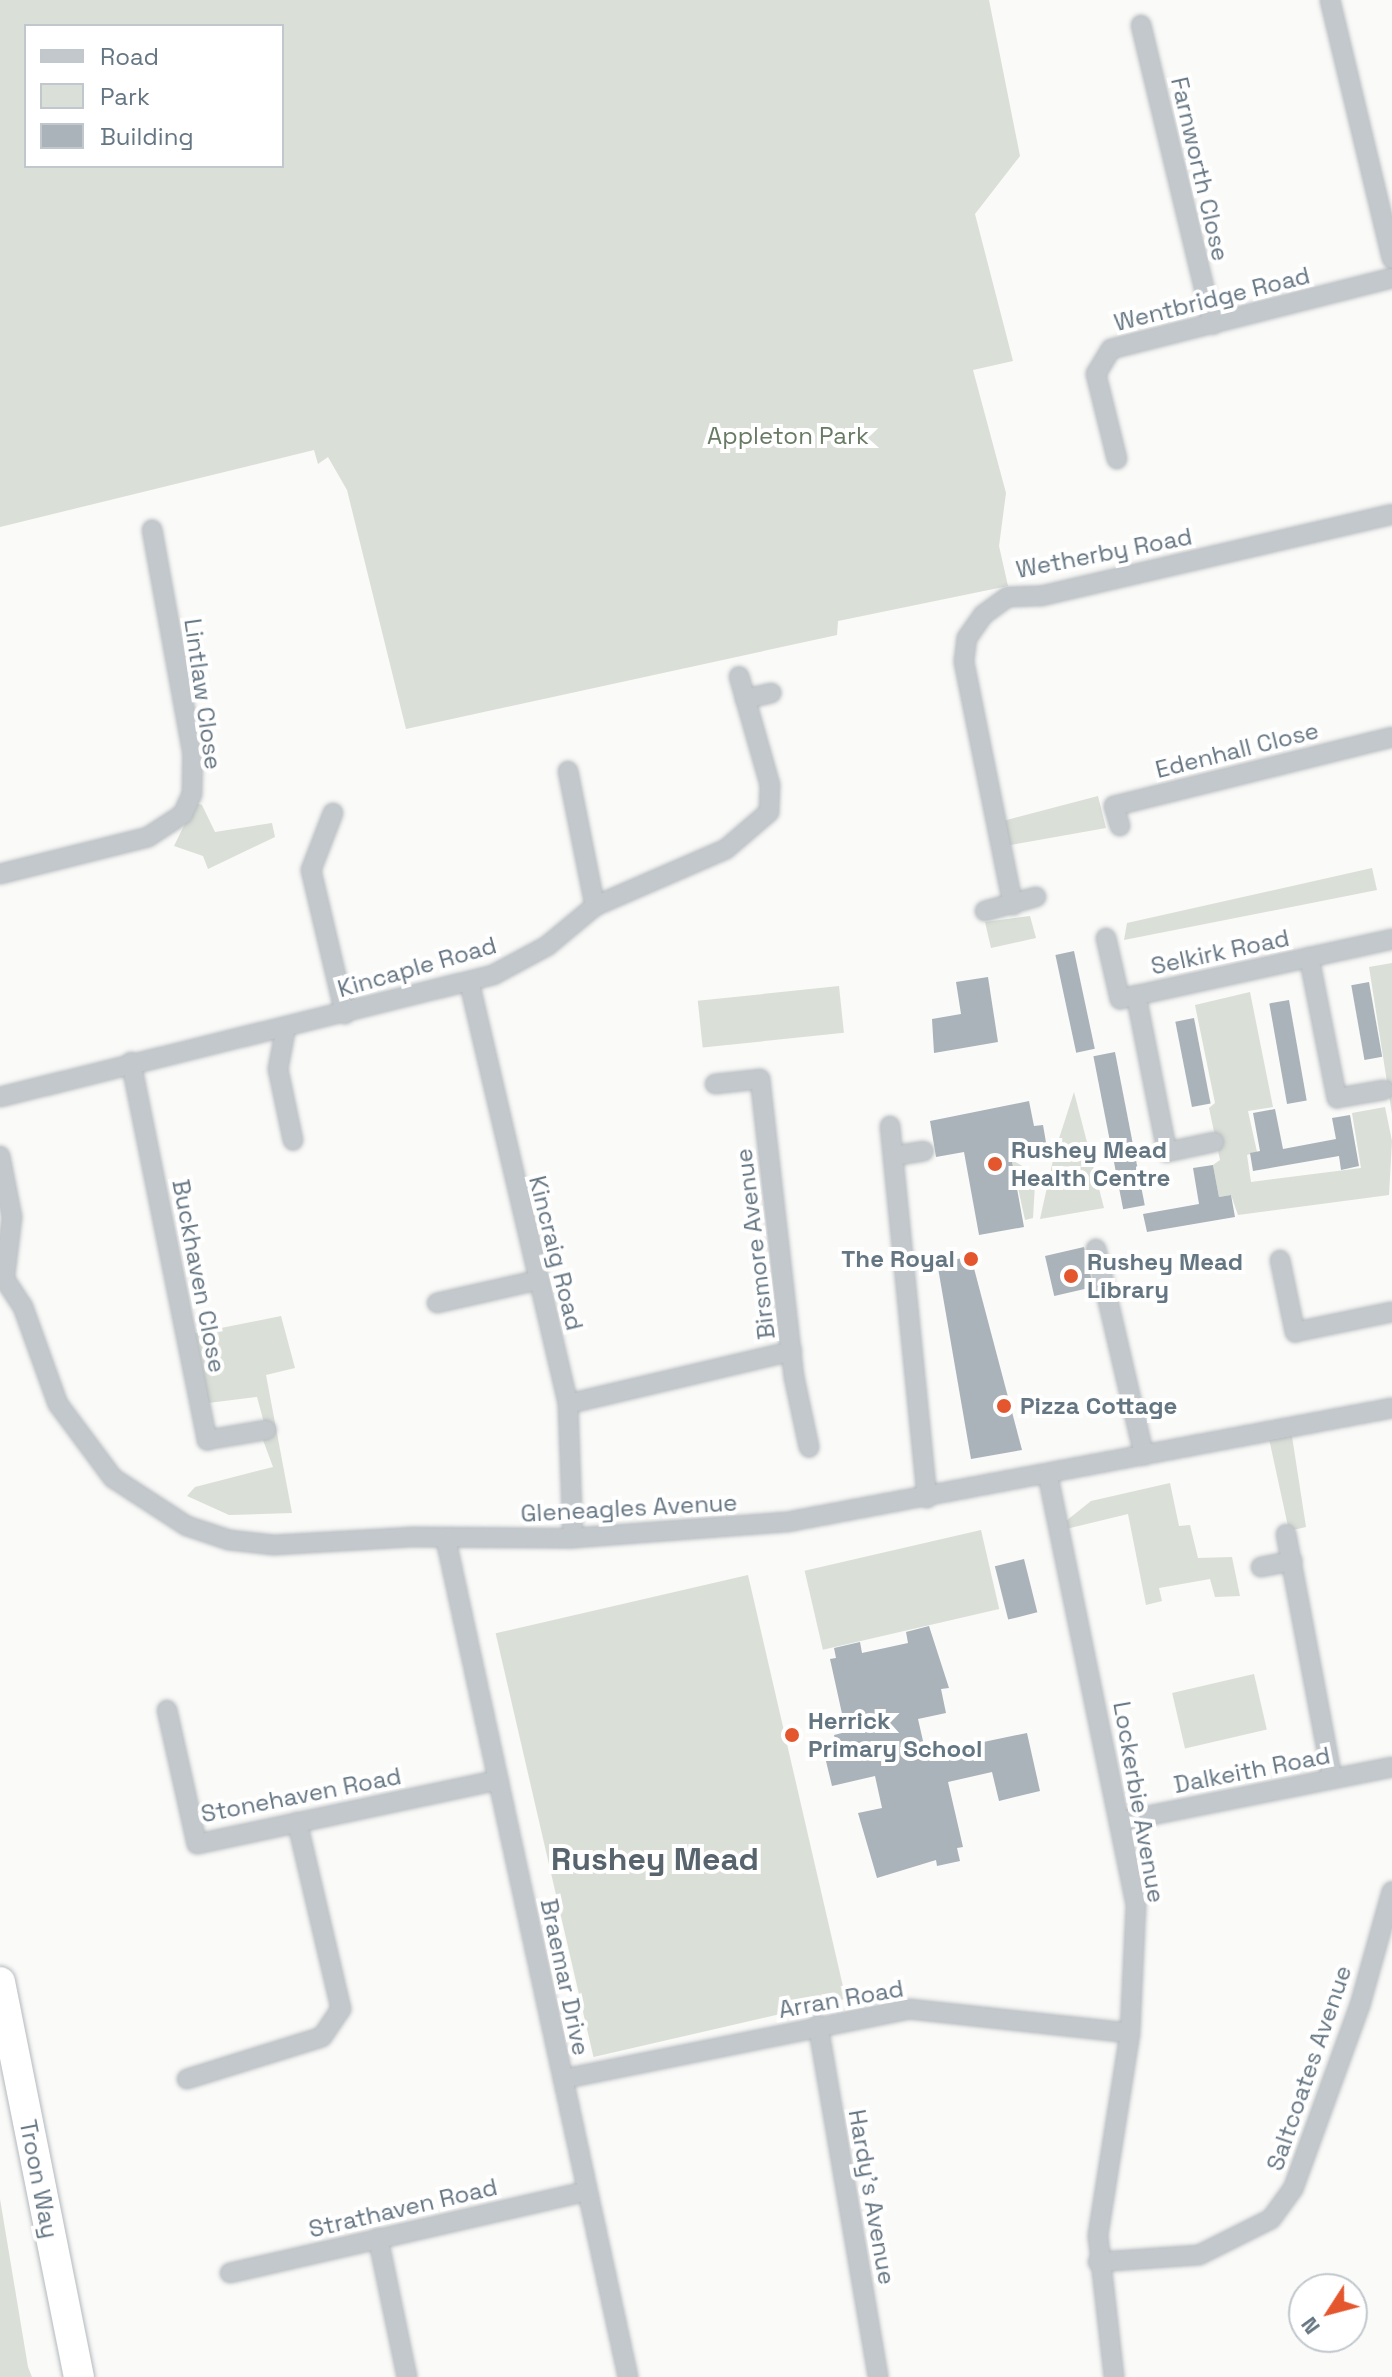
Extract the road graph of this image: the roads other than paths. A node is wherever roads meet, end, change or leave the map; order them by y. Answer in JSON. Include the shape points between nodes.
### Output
{"nodes":[{"id":1,"x":1330,"y":0,"type":"edge"},
{"id":2,"x":1141,"y":25,"type":"dead end"},
{"id":3,"x":1391,"y":250,"type":"edge"},
{"id":4,"x":1392,"y":278,"type":"edge"},
{"id":5,"x":1213,"y":324,"type":"junction"},
{"id":6,"x":1117,"y":459,"type":"dead end"},
{"id":7,"x":1392,"y":514,"type":"edge"},
{"id":8,"x":152,"y":530,"type":"dead end"},
{"id":9,"x":739,"y":676,"type":"dead end"},
{"id":10,"x":771,"y":693,"type":"dead end"},
{"id":11,"x":745,"y":699,"type":"junction"},
{"id":12,"x":1392,"y":737,"type":"edge"},
{"id":13,"x":568,"y":771,"type":"dead end"},
{"id":14,"x":333,"y":813,"type":"dead end"},
{"id":15,"x":1120,"y":826,"type":"dead end"},
{"id":16,"x":0,"y":874,"type":"edge"},
{"id":17,"x":1036,"y":897,"type":"dead end"},
{"id":18,"x":1013,"y":905,"type":"junction"},
{"id":19,"x":595,"y":906,"type":"junction"},
{"id":20,"x":985,"y":911,"type":"dead end"},
{"id":21,"x":1106,"y":938,"type":"dead end"},
{"id":22,"x":1392,"y":939,"type":"edge"},
{"id":23,"x":1309,"y":957,"type":"junction"},
{"id":24,"x":469,"y":981,"type":"junction"},
{"id":25,"x":1136,"y":995,"type":"junction"},
{"id":26,"x":345,"y":1014,"type":"junction"},
{"id":27,"x":286,"y":1027,"type":"junction"},
{"id":28,"x":131,"y":1062,"type":"junction"},
{"id":29,"x":715,"y":1084,"type":"dead end"},
{"id":30,"x":1384,"y":1090,"type":"dead end"},
{"id":31,"x":0,"y":1097,"type":"edge"},
{"id":32,"x":890,"y":1126,"type":"dead end"},
{"id":33,"x":293,"y":1140,"type":"dead end"},
{"id":34,"x":1214,"y":1142,"type":"dead end"},
{"id":35,"x":924,"y":1151,"type":"dead end"},
{"id":36,"x":0,"y":1156,"type":"edge"},
{"id":37,"x":893,"y":1156,"type":"junction"},
{"id":38,"x":1096,"y":1249,"type":"dead end"},
{"id":39,"x":1280,"y":1260,"type":"dead end"},
{"id":40,"x":3,"y":1274,"type":"edge"},
{"id":41,"x":538,"y":1280,"type":"junction"},
{"id":42,"x":437,"y":1303,"type":"dead end"},
{"id":43,"x":1392,"y":1312,"type":"edge"},
{"id":44,"x":792,"y":1351,"type":"junction"},
{"id":45,"x":568,"y":1404,"type":"junction"},
{"id":46,"x":1392,"y":1408,"type":"edge"},
{"id":47,"x":266,"y":1430,"type":"dead end"},
{"id":48,"x":809,"y":1447,"type":"dead end"},
{"id":49,"x":1144,"y":1455,"type":"junction"},
{"id":50,"x":1048,"y":1476,"type":"junction"},
{"id":51,"x":927,"y":1498,"type":"junction"},
{"id":52,"x":1286,"y":1534,"type":"dead end"},
{"id":53,"x":573,"y":1538,"type":"junction"},
{"id":54,"x":446,"y":1540,"type":"junction"},
{"id":55,"x":1292,"y":1561,"type":"junction"},
{"id":56,"x":1261,"y":1567,"type":"dead end"},
{"id":57,"x":167,"y":1710,"type":"dead end"},
{"id":58,"x":1392,"y":1767,"type":"edge"},
{"id":59,"x":1332,"y":1778,"type":"junction"},
{"id":60,"x":498,"y":1780,"type":"junction"},
{"id":61,"x":1122,"y":1821,"type":"junction"},
{"id":62,"x":297,"y":1822,"type":"junction"},
{"id":63,"x":1392,"y":1891,"type":"edge"},
{"id":64,"x":0,"y":1982,"type":"edge"},
{"id":65,"x":818,"y":2025,"type":"junction"},
{"id":66,"x":1130,"y":2033,"type":"junction"},
{"id":67,"x":187,"y":2079,"type":"dead end"},
{"id":68,"x":563,"y":2079,"type":"junction"},
{"id":69,"x":587,"y":2191,"type":"junction"},
{"id":70,"x":378,"y":2238,"type":"junction"},
{"id":71,"x":1098,"y":2262,"type":"junction"},
{"id":72,"x":230,"y":2273,"type":"dead end"},
{"id":73,"x":79,"y":2377,"type":"edge"},
{"id":74,"x":407,"y":2377,"type":"edge"},
{"id":75,"x":628,"y":2377,"type":"edge"},
{"id":76,"x":878,"y":2377,"type":"edge"},
{"id":77,"x":1114,"y":2377,"type":"edge"}],
"edges":[{"from":1,"to":3,"type":"street"},
{"from":2,"to":5,"type":"street","name":"Farnworth Close"},
{"from":4,"to":5,"type":"street","name":"Wentbridge Road"},
{"from":5,"to":6,"type":"street","name":"Wentbridge Road","via":[[1121,344],[1103,355],[1096,374]]},
{"from":7,"to":18,"type":"street","name":"Wetherby Road","via":[[1041,596],[1008,597],[983,615],[967,638],[964,661]]},
{"from":8,"to":16,"type":"street","name":"Lintlaw Close","via":[[193,755],[192,794],[183,814],[148,837]]},
{"from":9,"to":11,"type":"street","name":"Kincaple Road"},
{"from":10,"to":11,"type":"street"},
{"from":11,"to":19,"type":"street","name":"Kincaple Road","via":[[770,785],[769,812],[726,849]]},
{"from":12,"to":15,"type":"street","name":"Edenhall Close","via":[[1112,796]]},
{"from":13,"to":19,"type":"street"},
{"from":14,"to":26,"type":"street","via":[[311,870]]},
{"from":17,"to":18,"type":"street"},
{"from":18,"to":20,"type":"street"},
{"from":19,"to":24,"type":"street","name":"Kincaple Road","via":[[547,946]]},
{"from":21,"to":25,"type":"street","name":"Selkirk Road","via":[[1120,999]]},
{"from":22,"to":23,"type":"street","name":"Selkirk Road"},
{"from":23,"to":25,"type":"street","name":"Selkirk Road"},
{"from":23,"to":30,"type":"street","via":[[1337,1098]]},
{"from":24,"to":26,"type":"street","name":"Kincaple Road"},
{"from":24,"to":41,"type":"street","name":"Kincraig Road"},
{"from":25,"to":34,"type":"street","via":[[1167,1152]]},
{"from":26,"to":27,"type":"street","name":"Kincaple Road"},
{"from":27,"to":28,"type":"street","name":"Kincaple Road"},
{"from":27,"to":33,"type":"street","via":[[278,1069]]},
{"from":28,"to":31,"type":"street","name":"Kincaple Road"},
{"from":28,"to":47,"type":"street","name":"Buckhaven Close","via":[[207,1440]]},
{"from":29,"to":44,"type":"street","name":"Birsmore Avenue","via":[[760,1079]]},
{"from":32,"to":37,"type":"street"},
{"from":35,"to":37,"type":"street"},
{"from":36,"to":40,"type":"street","via":[[12,1217]]},
{"from":37,"to":51,"type":"street"},
{"from":38,"to":49,"type":"street"},
{"from":39,"to":43,"type":"street","via":[[1295,1332]]},
{"from":40,"to":54,"type":"street","name":"Gleneagles Avenue","via":[[58,1404],[113,1478],[149,1505],[229,1540],[304,1545]]},
{"from":41,"to":42,"type":"street"},
{"from":41,"to":45,"type":"street","name":"Kincraig Road"},
{"from":44,"to":45,"type":"street"},
{"from":44,"to":48,"type":"street","name":"Birsmore Avenue"},
{"from":45,"to":53,"type":"street","name":"Kincraig Road"},
{"from":46,"to":49,"type":"street","name":"Gleneagles Avenue"},
{"from":49,"to":50,"type":"street","name":"Gleneagles Avenue"},
{"from":50,"to":51,"type":"street","name":"Gleneagles Avenue"},
{"from":50,"to":61,"type":"street","name":"Lockerbie Avenue"},
{"from":51,"to":53,"type":"street","name":"Gleneagles Avenue","via":[[787,1522]]},
{"from":52,"to":55,"type":"street"},
{"from":53,"to":54,"type":"street","name":"Gleneagles Avenue"},
{"from":54,"to":60,"type":"street","name":"Braemar Drive"},
{"from":55,"to":56,"type":"street"},
{"from":55,"to":59,"type":"street"},
{"from":57,"to":62,"type":"street","name":"Stonehaven Road","via":[[197,1844]]},
{"from":58,"to":59,"type":"street","name":"Dalkeith Road"},
{"from":59,"to":61,"type":"street","name":"Dalkeith Road"},
{"from":60,"to":62,"type":"street","name":"Stonehaven Road"},
{"from":60,"to":68,"type":"street","name":"Braemar Drive"},
{"from":61,"to":66,"type":"street","name":"Lockerbie Avenue","via":[[1136,1905]]},
{"from":62,"to":67,"type":"street","via":[[341,2009],[322,2037]]},
{"from":63,"to":71,"type":"street","name":"Saltcoates Avenue","via":[[1360,2005],[1298,2175],[1271,2219],[1199,2255]]},
{"from":64,"to":73,"type":"highway","name":"Troon Way"},
{"from":65,"to":66,"type":"street","name":"Arran Road","via":[[909,2009]]},
{"from":65,"to":68,"type":"street","name":"Arran Road"},
{"from":65,"to":76,"type":"street","name":"Hardy's Avenue"},
{"from":66,"to":71,"type":"street","name":"Lockerbie Avenue"},
{"from":68,"to":69,"type":"street","name":"Braemar Drive"},
{"from":69,"to":70,"type":"street","name":"Strathaven Road"},
{"from":69,"to":75,"type":"street","name":"Braemar Drive"},
{"from":70,"to":72,"type":"street","name":"Strathaven Road"},
{"from":70,"to":74,"type":"street"},
{"from":71,"to":77,"type":"street","name":"Lockerbie Avenue"}]}
